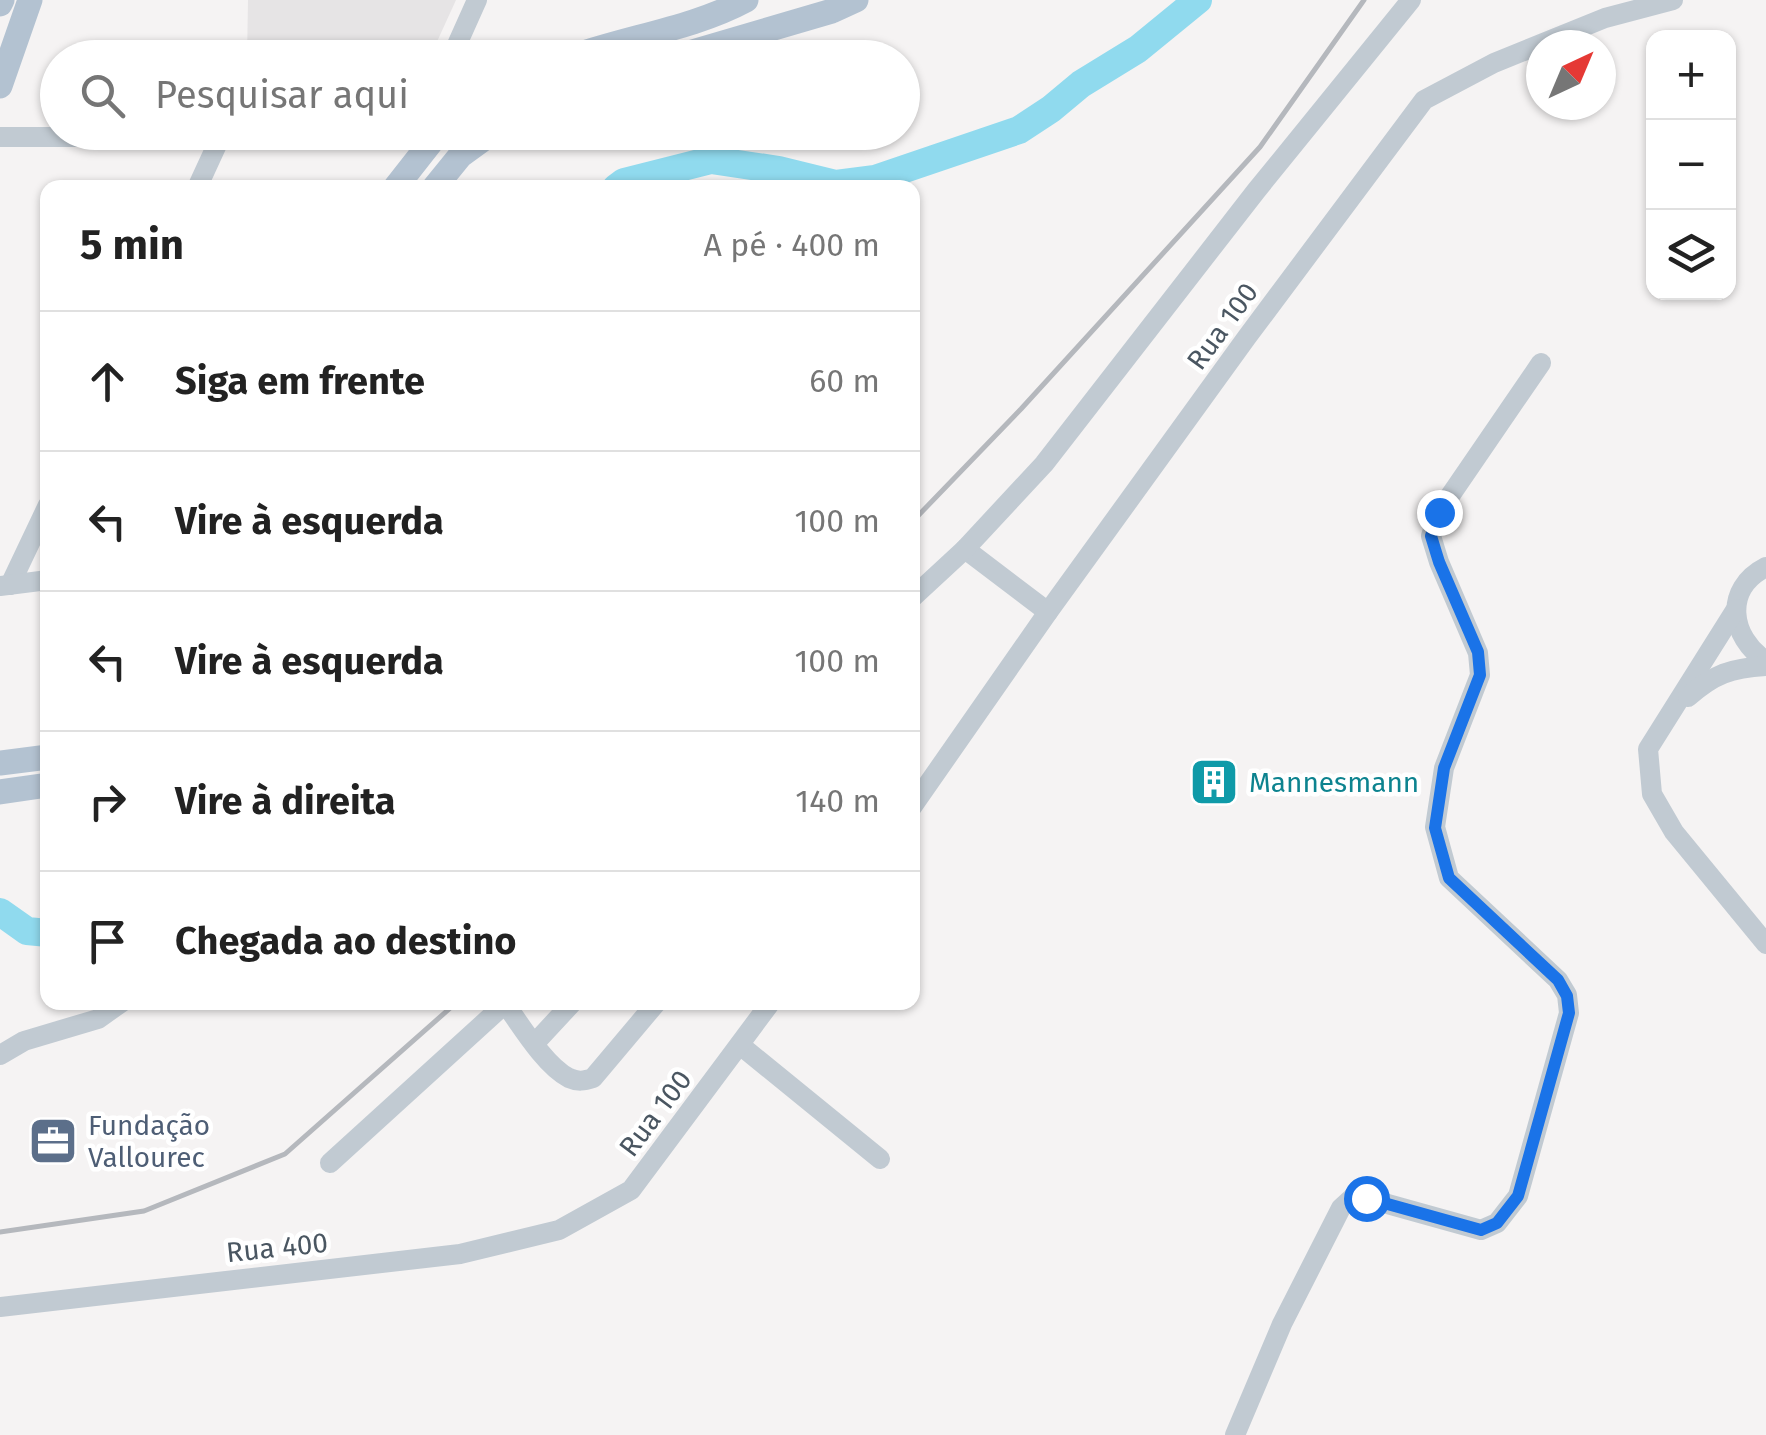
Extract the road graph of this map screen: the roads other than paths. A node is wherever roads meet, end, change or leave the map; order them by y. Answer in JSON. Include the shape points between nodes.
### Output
{"nodes":[{"id":1,"x":30,"y":0,"type":"edge"},
{"id":2,"x":478,"y":0,"type":"edge"},
{"id":3,"x":746,"y":0,"type":"edge"},
{"id":4,"x":856,"y":0,"type":"edge"},
{"id":5,"x":1411,"y":0,"type":"edge"},
{"id":6,"x":1673,"y":0,"type":"edge"},
{"id":7,"x":459,"y":40,"type":"edge"},
{"id":8,"x":620,"y":40,"type":"edge"},
{"id":9,"x":733,"y":40,"type":"edge"},
{"id":10,"x":0,"y":86,"type":"edge"},
{"id":11,"x":0,"y":137,"type":"edge"},
{"id":12,"x":40,"y":137,"type":"edge"},
{"id":13,"x":214,"y":150,"type":"edge"},
{"id":14,"x":417,"y":150,"type":"edge"},
{"id":15,"x":468,"y":150,"type":"edge"},
{"id":16,"x":201,"y":180,"type":"edge"},
{"id":17,"x":400,"y":180,"type":"edge"},
{"id":18,"x":440,"y":180,"type":"edge"},
{"id":19,"x":1541,"y":363,"type":"dead end"},
{"id":20,"x":40,"y":520,"type":"edge"},
{"id":21,"x":965,"y":549,"type":"junction"},
{"id":22,"x":1766,"y":567,"type":"edge"},
{"id":23,"x":40,"y":581,"type":"edge"},
{"id":24,"x":5,"y":585,"type":"edge"},
{"id":25,"x":920,"y":591,"type":"edge"},
{"id":26,"x":1736,"y":609,"type":"junction"},
{"id":27,"x":1048,"y":612,"type":"junction"},
{"id":28,"x":1766,"y":664,"type":"edge"},
{"id":29,"x":1671,"y":711,"type":"junction"},
{"id":30,"x":40,"y":758,"type":"edge"},
{"id":31,"x":0,"y":763,"type":"edge"},
{"id":32,"x":40,"y":786,"type":"edge"},
{"id":33,"x":0,"y":792,"type":"edge"},
{"id":34,"x":920,"y":796,"type":"edge"},
{"id":35,"x":1766,"y":944,"type":"edge"},
{"id":36,"x":111,"y":1010,"type":"edge"},
{"id":37,"x":497,"y":1010,"type":"edge"},
{"id":38,"x":510,"y":1010,"type":"edge"},
{"id":39,"x":566,"y":1010,"type":"edge"},
{"id":40,"x":650,"y":1010,"type":"edge"},
{"id":41,"x":765,"y":1010,"type":"edge"},
{"id":42,"x":535,"y":1043,"type":"junction"},
{"id":43,"x":740,"y":1046,"type":"junction"},
{"id":44,"x":0,"y":1055,"type":"edge"},
{"id":45,"x":880,"y":1160,"type":"dead end"},
{"id":46,"x":330,"y":1163,"type":"dead end"},
{"id":47,"x":559,"y":1230,"type":"joint"},
{"id":48,"x":0,"y":1307,"type":"edge"},
{"id":49,"x":1236,"y":1435,"type":"edge"}],
"edges":[{"from":1,"to":10,"type":"main road"},
{"from":2,"to":7,"type":"street"},
{"from":3,"to":8,"type":"main road"},
{"from":4,"to":9,"type":"main road"},
{"from":5,"to":21,"type":"street","via":[[1044,464]]},
{"from":6,"to":27,"type":"street","name":"Rua 100","via":[[1526,50],[1424,100]]},
{"from":11,"to":12,"type":"street"},
{"from":13,"to":16,"type":"street"},
{"from":14,"to":17,"type":"main road"},
{"from":15,"to":18,"type":"main road"},
{"from":19,"to":49,"type":"street","via":[[1439,512],[1431,536],[1478,652],[1480,675],[1444,768],[1435,828],[1449,878],[1567,996],[1569,1013],[1524,1178],[1497,1223],[1481,1230],[1353,1197],[1341,1208],[1282,1324]]},
{"from":20,"to":24,"type":"street"},
{"from":21,"to":25,"type":"street"},
{"from":21,"to":27,"type":"street"},
{"from":22,"to":26,"type":"street","via":[[1748,581]]},
{"from":23,"to":24,"type":"street"},
{"from":26,"to":28,"type":"street","via":[[1743,640]]},
{"from":26,"to":29,"type":"street"},
{"from":27,"to":34,"type":"street","name":"Rua 100"},
{"from":28,"to":29,"type":"street","via":[[1714,676]]},
{"from":29,"to":35,"type":"street","via":[[1648,750],[1652,794],[1674,832]]},
{"from":30,"to":31,"type":"main road"},
{"from":32,"to":33,"type":"main road"},
{"from":36,"to":44,"type":"street"},
{"from":37,"to":46,"type":"street"},
{"from":38,"to":42,"type":"street"},
{"from":39,"to":42,"type":"street"},
{"from":40,"to":42,"type":"street","via":[[593,1078],[581,1082],[552,1066]]},
{"from":41,"to":43,"type":"street","name":"Rua 100"},
{"from":43,"to":45,"type":"street"},
{"from":43,"to":47,"type":"street","name":"Rua 100","via":[[631,1190]]},
{"from":47,"to":48,"type":"street","name":"Rua 400","via":[[460,1254]]}]}
